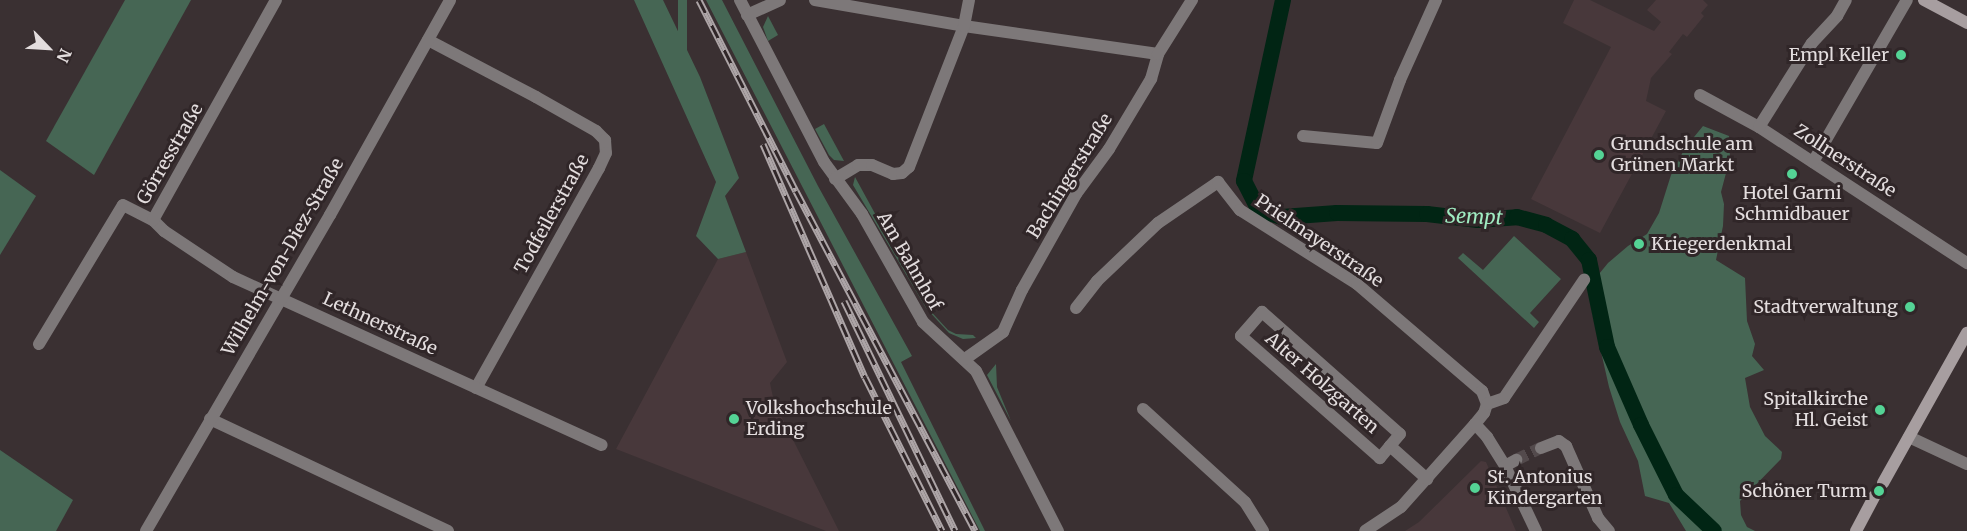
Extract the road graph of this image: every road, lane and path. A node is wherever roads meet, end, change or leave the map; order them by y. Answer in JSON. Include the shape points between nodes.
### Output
{"nodes":[{"id":1,"x":276,"y":0,"type":"edge"},
{"id":2,"x":450,"y":0,"type":"edge"},
{"id":3,"x":740,"y":0,"type":"edge"},
{"id":4,"x":780,"y":0,"type":"edge"},
{"id":5,"x":815,"y":0,"type":"edge"},
{"id":6,"x":969,"y":0,"type":"edge"},
{"id":7,"x":1192,"y":0,"type":"edge"},
{"id":8,"x":1436,"y":0,"type":"edge"},
{"id":9,"x":1846,"y":0,"type":"edge"},
{"id":10,"x":1907,"y":0,"type":"edge"},
{"id":11,"x":1924,"y":0,"type":"edge"},
{"id":12,"x":747,"y":15,"type":"junction"},
{"id":13,"x":1967,"y":23,"type":"edge"},
{"id":14,"x":964,"y":26,"type":"junction"},
{"id":15,"x":428,"y":40,"type":"junction"},
{"id":16,"x":1158,"y":54,"type":"junction"},
{"id":17,"x":1700,"y":94,"type":"dead end"},
{"id":18,"x":1759,"y":127,"type":"junction"},
{"id":19,"x":1303,"y":136,"type":"dead end"},
{"id":20,"x":1813,"y":162,"type":"junction"},
{"id":21,"x":835,"y":178,"type":"junction"},
{"id":22,"x":153,"y":220,"type":"junction"},
{"id":23,"x":1967,"y":263,"type":"edge"},
{"id":24,"x":1584,"y":280,"type":"dead end"},
{"id":25,"x":281,"y":298,"type":"junction"},
{"id":26,"x":1076,"y":308,"type":"dead end"},
{"id":27,"x":1967,"y":333,"type":"edge"},
{"id":28,"x":39,"y":344,"type":"dead end"},
{"id":29,"x":965,"y":359,"type":"junction"},
{"id":30,"x":476,"y":388,"type":"junction"},
{"id":31,"x":1487,"y":404,"type":"junction"},
{"id":32,"x":1143,"y":409,"type":"dead end"},
{"id":33,"x":210,"y":418,"type":"junction"},
{"id":34,"x":1475,"y":424,"type":"junction"},
{"id":35,"x":1909,"y":437,"type":"junction"},
{"id":36,"x":602,"y":445,"type":"dead end"},
{"id":37,"x":1390,"y":446,"type":"junction"},
{"id":38,"x":1540,"y":448,"type":"tunnel mouth"},
{"id":39,"x":1967,"y":464,"type":"edge"},
{"id":40,"x":1427,"y":479,"type":"junction"},
{"id":41,"x":1883,"y":483,"type":"dead end"},
{"id":42,"x":1875,"y":496,"type":"dead end"},
{"id":43,"x":146,"y":531,"type":"edge"},
{"id":44,"x":448,"y":531,"type":"edge"},
{"id":45,"x":1058,"y":531,"type":"edge"},
{"id":46,"x":1263,"y":531,"type":"edge"},
{"id":47,"x":1365,"y":531,"type":"edge"},
{"id":48,"x":1536,"y":531,"type":"edge"},
{"id":49,"x":1609,"y":531,"type":"edge"},
{"id":50,"x":1856,"y":531,"type":"edge"}],
"edges":[{"from":1,"to":22,"type":"street","name":"Görresstraße"},
{"from":2,"to":15,"type":"street","name":"Wilhelm-von-Diez-Straße"},
{"from":3,"to":12,"type":"street","name":"Am Bahnhof"},
{"from":4,"to":12,"type":"street"},
{"from":5,"to":14,"type":"street"},
{"from":6,"to":14,"type":"street"},
{"from":7,"to":16,"type":"street","name":"Bachingerstraße"},
{"from":8,"to":19,"type":"street","via":[[1377,143]]},
{"from":9,"to":18,"type":"street","via":[[1812,43]]},
{"from":10,"to":20,"type":"street"},
{"from":11,"to":13,"type":"street"},
{"from":12,"to":21,"type":"street","name":"Am Bahnhof"},
{"from":14,"to":16,"type":"street"},
{"from":14,"to":21,"type":"street","via":[[909,167],[893,174],[872,165],[858,165]]},
{"from":15,"to":25,"type":"street","name":"Wilhelm-von-Diez-Straße"},
{"from":15,"to":30,"type":"street","name":"Todfeilerstraße","via":[[576,119],[605,140],[606,153],[599,168]]},
{"from":16,"to":29,"type":"street","name":"Bachingerstraße","via":[[1150,79],[1099,166],[1076,194],[1022,290],[1003,333]]},
{"from":17,"to":18,"type":"street","name":"Zollnerstraße"},
{"from":18,"to":20,"type":"street","name":"Zollnerstraße"},
{"from":20,"to":23,"type":"street","name":"Zollnerstraße"},
{"from":21,"to":29,"type":"street","name":"Am Bahnhof","via":[[862,214],[922,322]]},
{"from":22,"to":25,"type":"street","name":"Lethnerstraße","via":[[233,277]]},
{"from":22,"to":28,"type":"street","name":"Görresstraße","via":[[123,205]]},
{"from":24,"to":31,"type":"street","via":[[1504,398]]},
{"from":25,"to":30,"type":"street","name":"Lethnerstraße"},
{"from":25,"to":33,"type":"street","name":"Wilhelm-von-Diez-Straße"},
{"from":26,"to":31,"type":"street","name":"Prielmayerstraße","via":[[1097,280],[1158,223],[1218,182],[1240,210],[1357,284],[1482,391]]},
{"from":27,"to":35,"type":"street"},
{"from":29,"to":45,"type":"street","name":"Am Bahnhof","via":[[976,371]]},
{"from":30,"to":36,"type":"street","name":"Lethnerstraße"},
{"from":31,"to":34,"type":"street"},
{"from":32,"to":46,"type":"street","via":[[1245,502]]},
{"from":33,"to":43,"type":"street","name":"Wilhelm-von-Diez-Straße"},
{"from":33,"to":44,"type":"street"},
{"from":34,"to":40,"type":"street"},
{"from":34,"to":48,"type":"street","via":[[1510,463]]},
{"from":35,"to":39,"type":"street"},
{"from":35,"to":41,"type":"street"},
{"from":37,"to":37,"type":"street","name":"Alter Holzgarten","via":[[1400,434],[1262,312],[1241,336],[1380,458]]},
{"from":37,"to":40,"type":"street","name":"Alter Holzgarten"},
{"from":38,"to":49,"type":"street","via":[[1559,441],[1566,446],[1598,518]]},
{"from":40,"to":47,"type":"street","via":[[1401,507]]},
{"from":42,"to":50,"type":"street"}]}
